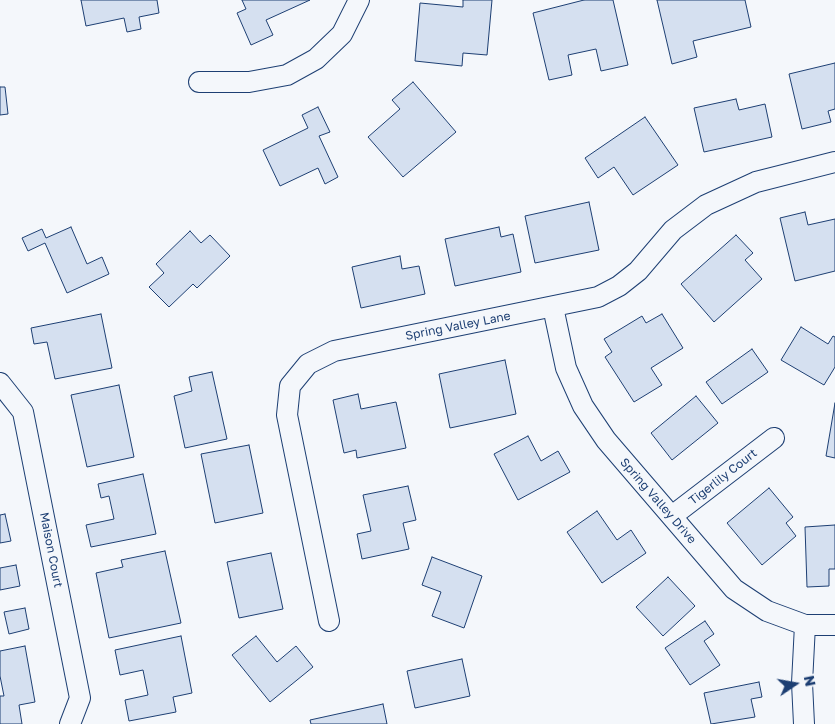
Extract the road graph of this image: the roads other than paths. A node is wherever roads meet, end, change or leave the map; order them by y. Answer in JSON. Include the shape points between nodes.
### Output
{"nodes":[{"id":1,"x":359,"y":0,"type":"edge"},
{"id":2,"x":199,"y":82,"type":"dead end"},
{"id":3,"x":835,"y":162,"type":"edge"},
{"id":4,"x":553,"y":307,"type":"junction"},
{"id":5,"x":0,"y":383,"type":"edge"},
{"id":6,"x":774,"y":438,"type":"dead end"},
{"id":7,"x":672,"y":516,"type":"junction"},
{"id":8,"x":329,"y":621,"type":"dead end"},
{"id":9,"x":805,"y":625,"type":"junction"},
{"id":10,"x":835,"y":625,"type":"edge"},
{"id":11,"x":70,"y":724,"type":"edge"},
{"id":12,"x":804,"y":724,"type":"edge"}],
"edges":[{"from":1,"to":2,"type":"street","via":[[342,34],[316,59],[287,75],[249,82]]},
{"from":3,"to":4,"type":"street","name":"Spring Valley Lane","via":[[756,182],[706,205],[673,230],[638,271],[619,286],[598,297]]},
{"from":4,"to":7,"type":"street","name":"Spring Valley Drive","via":[[566,368],[583,406],[606,440]]},
{"from":4,"to":8,"type":"street","name":"Spring Valley Lane","via":[[334,351],[308,364],[290,386],[287,414]]},
{"from":5,"to":11,"type":"street","name":"Maison Court","via":[[23,412],[80,698]]},
{"from":6,"to":7,"type":"street","name":"Tigerlily Court"},
{"from":7,"to":9,"type":"street","name":"Spring Valley Drive","via":[[734,589],[767,611]]},
{"from":9,"to":10,"type":"street","name":"Spring Valley Drive"},
{"from":9,"to":12,"type":"street"}]}
